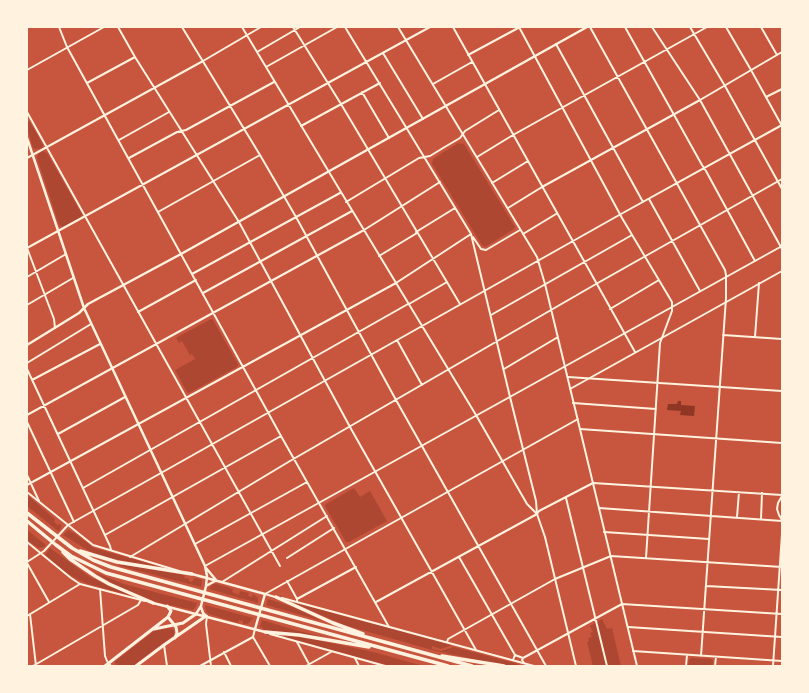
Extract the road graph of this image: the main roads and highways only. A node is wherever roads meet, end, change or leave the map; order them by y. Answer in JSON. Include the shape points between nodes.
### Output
{"nodes":[{"id":1,"x":588,"y":27,"type":"edge"},
{"id":2,"x":27,"y":138,"type":"edge"},
{"id":3,"x":84,"y":308,"type":"junction"},
{"id":4,"x":27,"y":345,"type":"edge"},
{"id":5,"x":27,"y":513,"type":"edge"},
{"id":6,"x":27,"y":522,"type":"edge"},
{"id":7,"x":56,"y":545,"type":"junction"},
{"id":8,"x":72,"y":548,"type":"junction"},
{"id":9,"x":205,"y":566,"type":"junction"},
{"id":10,"x":192,"y":574,"type":"joint"},
{"id":11,"x":207,"y":578,"type":"junction"},
{"id":12,"x":217,"y":580,"type":"junction"},
{"id":13,"x":206,"y":587,"type":"junction"},
{"id":14,"x":276,"y":597,"type":"road end"},
{"id":15,"x":153,"y":603,"type":"joint"},
{"id":16,"x":201,"y":605,"type":"junction"},
{"id":17,"x":167,"y":606,"type":"junction"},
{"id":18,"x":196,"y":614,"type":"junction"},
{"id":19,"x":206,"y":616,"type":"junction"},
{"id":20,"x":168,"y":617,"type":"junction"},
{"id":21,"x":175,"y":625,"type":"junction"},
{"id":22,"x":152,"y":629,"type":"junction"},
{"id":23,"x":255,"y":629,"type":"junction"},
{"id":24,"x":265,"y":632,"type":"joint"},
{"id":25,"x":174,"y":638,"type":"junction"},
{"id":26,"x":386,"y":642,"type":"junction"},
{"id":27,"x":384,"y":649,"type":"junction"},
{"id":28,"x":424,"y":653,"type":"junction"},
{"id":29,"x":421,"y":659,"type":"junction"},
{"id":30,"x":105,"y":666,"type":"edge"},
{"id":31,"x":136,"y":666,"type":"edge"},
{"id":32,"x":440,"y":666,"type":"edge"},
{"id":33,"x":448,"y":666,"type":"edge"},
{"id":34,"x":472,"y":666,"type":"edge"},
{"id":35,"x":504,"y":666,"type":"edge"}],
"edges":[{"from":1,"to":3,"type":"main road"},
{"from":2,"to":3,"type":"main road"},
{"from":3,"to":4,"type":"main road"},
{"from":3,"to":9,"type":"main road"},
{"from":5,"to":8,"type":"highway"},
{"from":6,"to":7,"type":"highway"},
{"from":7,"to":15,"type":"highway","via":[[70,559],[95,576]]},
{"from":7,"to":27,"type":"highway","via":[[82,562],[106,572]]},
{"from":8,"to":10,"type":"highway","via":[[117,562]]},
{"from":8,"to":26,"type":"highway","via":[[93,560],[122,570]]},
{"from":9,"to":11,"type":"main road"},
{"from":9,"to":12,"type":"main road"},
{"from":10,"to":11,"type":"main road"},
{"from":11,"to":12,"type":"main road"},
{"from":11,"to":13,"type":"main road"},
{"from":12,"to":13,"type":"main road"},
{"from":12,"to":23,"type":"main road","via":[[265,594]]},
{"from":13,"to":16,"type":"main road"},
{"from":14,"to":26,"type":"highway","via":[[333,623]]},
{"from":15,"to":17,"type":"main road"},
{"from":16,"to":18,"type":"main road"},
{"from":16,"to":19,"type":"main road"},
{"from":17,"to":18,"type":"main road"},
{"from":17,"to":20,"type":"main road","via":[[171,612]]},
{"from":18,"to":19,"type":"main road"},
{"from":18,"to":21,"type":"main road"},
{"from":19,"to":23,"type":"main road"},
{"from":19,"to":25,"type":"main road"},
{"from":20,"to":21,"type":"main road"},
{"from":20,"to":22,"type":"main road"},
{"from":21,"to":22,"type":"main road"},
{"from":21,"to":25,"type":"main road","via":[[177,630]]},
{"from":22,"to":30,"type":"main road"},
{"from":23,"to":24,"type":"main road"},
{"from":24,"to":27,"type":"highway"},
{"from":25,"to":31,"type":"main road"},
{"from":26,"to":28,"type":"highway"},
{"from":27,"to":29,"type":"highway"},
{"from":28,"to":34,"type":"highway"},
{"from":28,"to":35,"type":"highway"},
{"from":29,"to":32,"type":"highway"},
{"from":29,"to":33,"type":"highway"}]}
